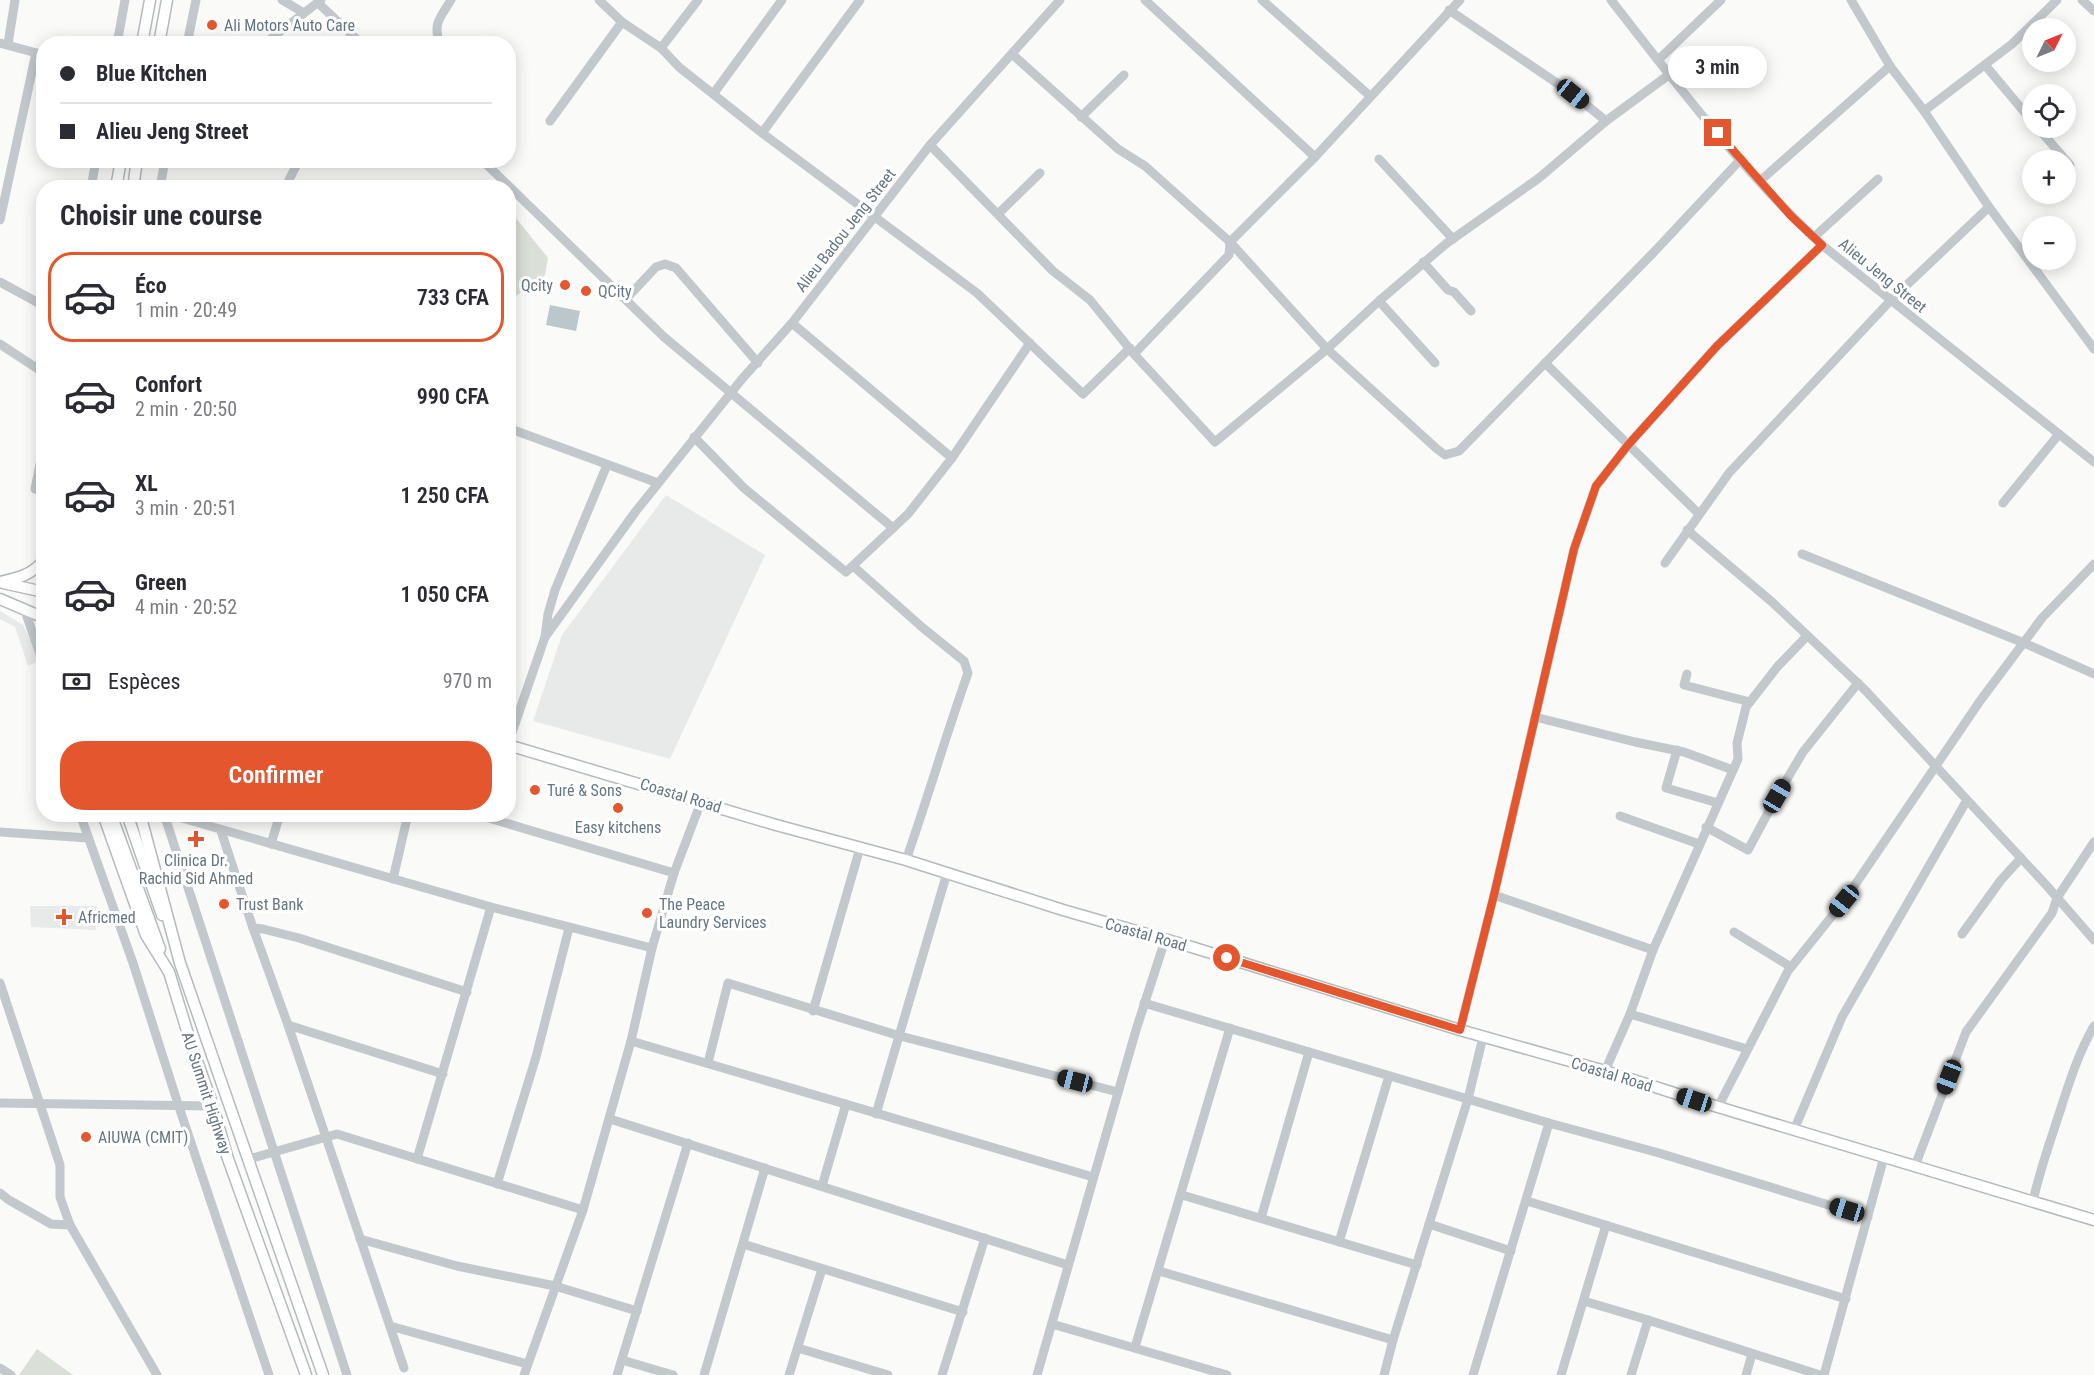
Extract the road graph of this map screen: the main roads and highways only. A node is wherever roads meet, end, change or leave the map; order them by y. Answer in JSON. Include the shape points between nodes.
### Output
{"nodes":[{"id":1,"x":150,"y":0,"type":"edge"},
{"id":2,"x":167,"y":0,"type":"edge"},
{"id":3,"x":143,"y":36,"type":"edge"},
{"id":4,"x":160,"y":36,"type":"edge"},
{"id":5,"x":36,"y":569,"type":"edge"},
{"id":6,"x":0,"y":582,"type":"edge"},
{"id":7,"x":36,"y":589,"type":"edge"},
{"id":8,"x":0,"y":599,"type":"edge"},
{"id":9,"x":36,"y":612,"type":"edge"},
{"id":10,"x":516,"y":747,"type":"edge"},
{"id":11,"x":106,"y":822,"type":"edge"},
{"id":12,"x":114,"y":822,"type":"edge"},
{"id":13,"x":130,"y":822,"type":"edge"},
{"id":14,"x":142,"y":822,"type":"edge"},
{"id":15,"x":180,"y":963,"type":"junction"},
{"id":16,"x":169,"y":972,"type":"junction"},
{"id":17,"x":2094,"y":1220,"type":"edge"},
{"id":18,"x":306,"y":1375,"type":"edge"},
{"id":19,"x":323,"y":1375,"type":"edge"}],
"edges":[{"from":1,"to":3,"type":"main road"},
{"from":2,"to":4,"type":"main road"},
{"from":5,"to":6,"type":"main road"},
{"from":6,"to":7,"type":"main road"},
{"from":8,"to":9,"type":"main road"},
{"from":10,"to":17,"type":"main road","name":"Coastal Road","via":[[906,860]]},
{"from":11,"to":16,"type":"main road","name":"AU Summit Highway","via":[[146,935]]},
{"from":12,"to":16,"type":"main road"},
{"from":13,"to":15,"type":"main road"},
{"from":14,"to":15,"type":"main road","name":"AU Summit Highway"},
{"from":15,"to":19,"type":"main road","name":"AU Summit Highway"},
{"from":16,"to":18,"type":"main road","name":"AU Summit Highway","via":[[227,1156]]}]}
